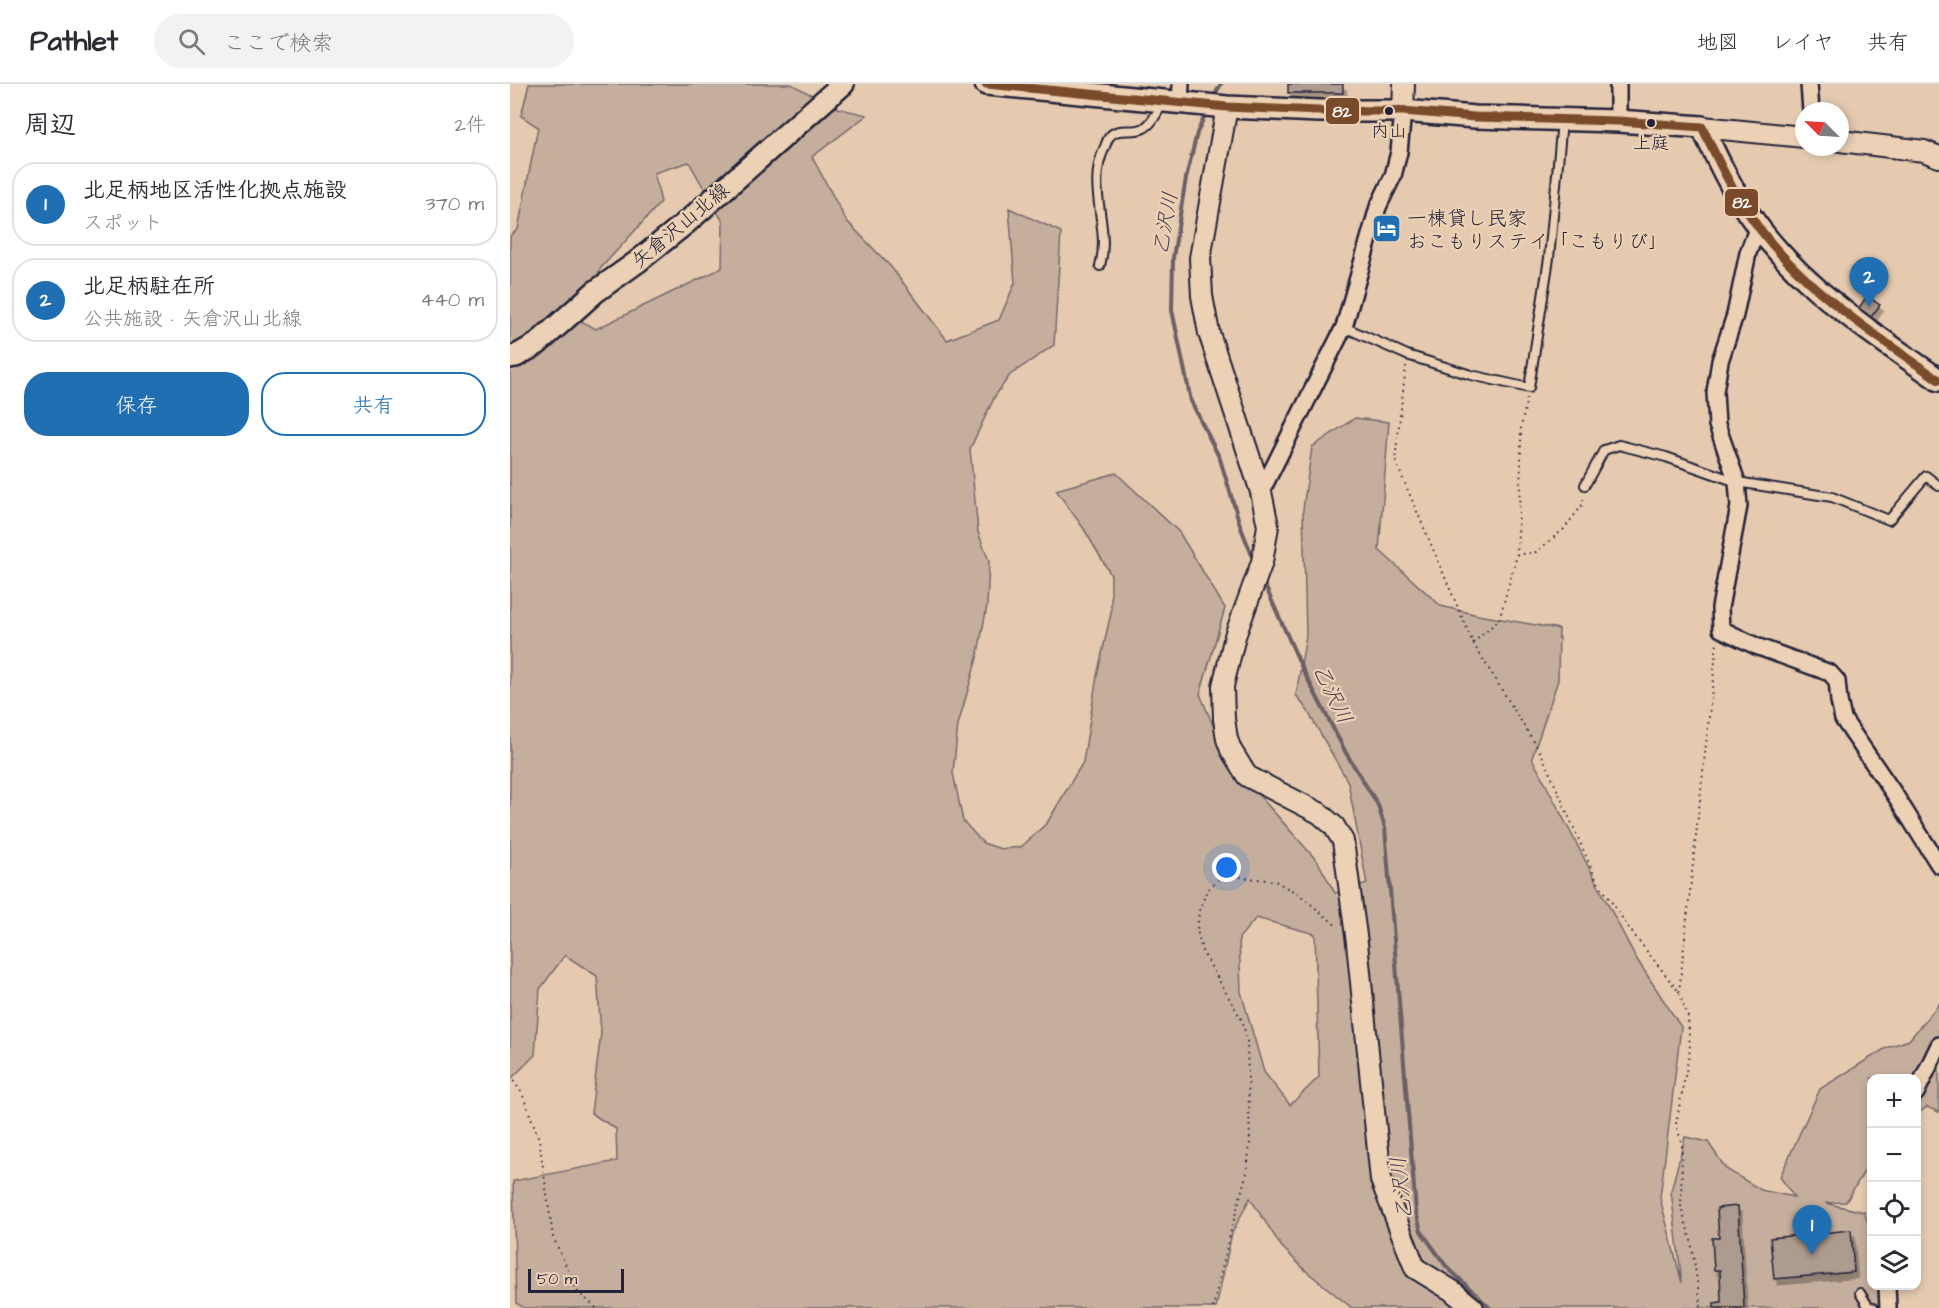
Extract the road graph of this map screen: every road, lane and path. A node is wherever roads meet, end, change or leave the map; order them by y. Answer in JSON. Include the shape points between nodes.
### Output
{"nodes":[{"id":1,"x":843,"y":84,"type":"edge"},
{"id":2,"x":986,"y":84,"type":"edge"},
{"id":3,"x":1404,"y":84,"type":"edge"},
{"id":4,"x":1618,"y":84,"type":"edge"},
{"id":5,"x":1809,"y":84,"type":"edge"},
{"id":6,"x":1175,"y":96,"type":"edge"},
{"id":7,"x":1810,"y":102,"type":"edge"},
{"id":8,"x":1227,"y":107,"type":"junction"},
{"id":9,"x":1403,"y":111,"type":"junction"},
{"id":10,"x":1562,"y":120,"type":"junction"},
{"id":11,"x":1618,"y":121,"type":"junction"},
{"id":12,"x":1702,"y":128,"type":"junction"},
{"id":13,"x":1795,"y":136,"type":"edge"},
{"id":14,"x":1849,"y":142,"type":"edge"},
{"id":15,"x":1939,"y":157,"type":"edge"},
{"id":16,"x":1758,"y":226,"type":"junction"},
{"id":17,"x":1100,"y":266,"type":"dead end"},
{"id":18,"x":1344,"y":327,"type":"junction"},
{"id":19,"x":1407,"y":355,"type":"junction"},
{"id":20,"x":510,"y":357,"type":"edge"},
{"id":21,"x":1939,"y":380,"type":"edge"},
{"id":22,"x":1529,"y":388,"type":"junction"},
{"id":23,"x":1737,"y":482,"type":"junction"},
{"id":24,"x":1585,"y":485,"type":"joint"},
{"id":25,"x":1939,"y":486,"type":"edge"},
{"id":26,"x":1261,"y":492,"type":"junction"},
{"id":27,"x":1517,"y":555,"type":"junction"},
{"id":28,"x":1721,"y":629,"type":"junction"},
{"id":29,"x":1473,"y":643,"type":"junction"},
{"id":30,"x":1939,"y":865,"type":"edge"},
{"id":31,"x":1357,"y":943,"type":"junction"},
{"id":32,"x":1679,"y":992,"type":"junction"},
{"id":33,"x":1939,"y":1045,"type":"edge"},
{"id":34,"x":510,"y":1076,"type":"edge"},
{"id":35,"x":1921,"y":1084,"type":"edge"},
{"id":36,"x":1887,"y":1290,"type":"edge"},
{"id":37,"x":1860,"y":1293,"type":"dead end"},
{"id":38,"x":596,"y":1308,"type":"edge"},
{"id":39,"x":1213,"y":1308,"type":"edge"},
{"id":40,"x":1473,"y":1308,"type":"edge"},
{"id":41,"x":1701,"y":1308,"type":"edge"},
{"id":42,"x":1873,"y":1308,"type":"edge"},
{"id":43,"x":1888,"y":1308,"type":"edge"}],
"edges":[{"from":1,"to":20,"type":"main road","name":"矢倉沢山北線","via":[[687,222],[595,292],[537,344]]},
{"from":2,"to":6,"type":"main road"},
{"from":3,"to":9,"type":"street"},
{"from":4,"to":11,"type":"street"},
{"from":5,"to":7,"type":"street"},
{"from":6,"to":8,"type":"main road"},
{"from":6,"to":17,"type":"lane","via":[[1146,128],[1119,130],[1110,136],[1101,155],[1096,180],[1104,252]]},
{"from":8,"to":9,"type":"main road"},
{"from":8,"to":26,"type":"street","via":[[1200,258],[1202,296],[1209,333]]},
{"from":9,"to":10,"type":"main road"},
{"from":9,"to":18,"type":"street","via":[[1394,176],[1378,207]]},
{"from":10,"to":11,"type":"main road"},
{"from":10,"to":22,"type":"lane","via":[[1549,258]]},
{"from":11,"to":12,"type":"main road"},
{"from":12,"to":13,"type":"street"},
{"from":12,"to":16,"type":"main road","via":[[1738,198]]},
{"from":14,"to":15,"type":"street","via":[[1924,151]]},
{"from":16,"to":21,"type":"main road","via":[[1834,305]]},
{"from":16,"to":23,"type":"street","via":[[1715,392],[1718,425]]},
{"from":18,"to":19,"type":"lane"},
{"from":18,"to":26,"type":"street"},
{"from":19,"to":22,"type":"lane"},
{"from":19,"to":29,"type":"path","via":[[1395,460]]},
{"from":22,"to":27,"type":"path","via":[[1521,428]]},
{"from":23,"to":24,"type":"lane","via":[[1619,445],[1604,450]]},
{"from":23,"to":25,"type":"lane","via":[[1832,497],[1889,520],[1926,476]]},
{"from":23,"to":28,"type":"street","via":[[1739,506],[1720,608]]},
{"from":24,"to":27,"type":"path","via":[[1583,504],[1563,529],[1536,552]]},
{"from":26,"to":31,"type":"street","via":[[1268,526],[1263,562],[1235,636],[1223,686],[1227,739],[1247,776],[1319,813],[1334,826],[1345,848]]},
{"from":27,"to":29,"type":"path","via":[[1499,620]]},
{"from":28,"to":30,"type":"street","via":[[1830,673],[1837,681],[1843,719]]},
{"from":28,"to":32,"type":"path","via":[[1715,648]]},
{"from":29,"to":32,"type":"path","via":[[1542,755],[1596,879]]},
{"from":31,"to":39,"type":"path","via":[[1300,895],[1275,881],[1222,877],[1207,890],[1198,912],[1202,951],[1243,1022],[1247,1042],[1247,1172]]},
{"from":31,"to":40,"type":"street","via":[[1382,1180],[1415,1268]]},
{"from":32,"to":41,"type":"path","via":[[1688,1017],[1690,1050],[1676,1124],[1682,1144],[1681,1208],[1691,1240]]},
{"from":33,"to":35,"type":"street"},
{"from":34,"to":38,"type":"path","via":[[522,1093],[539,1139],[553,1237],[578,1292]]},
{"from":36,"to":43,"type":"street"},
{"from":37,"to":42,"type":"lane"}]}
